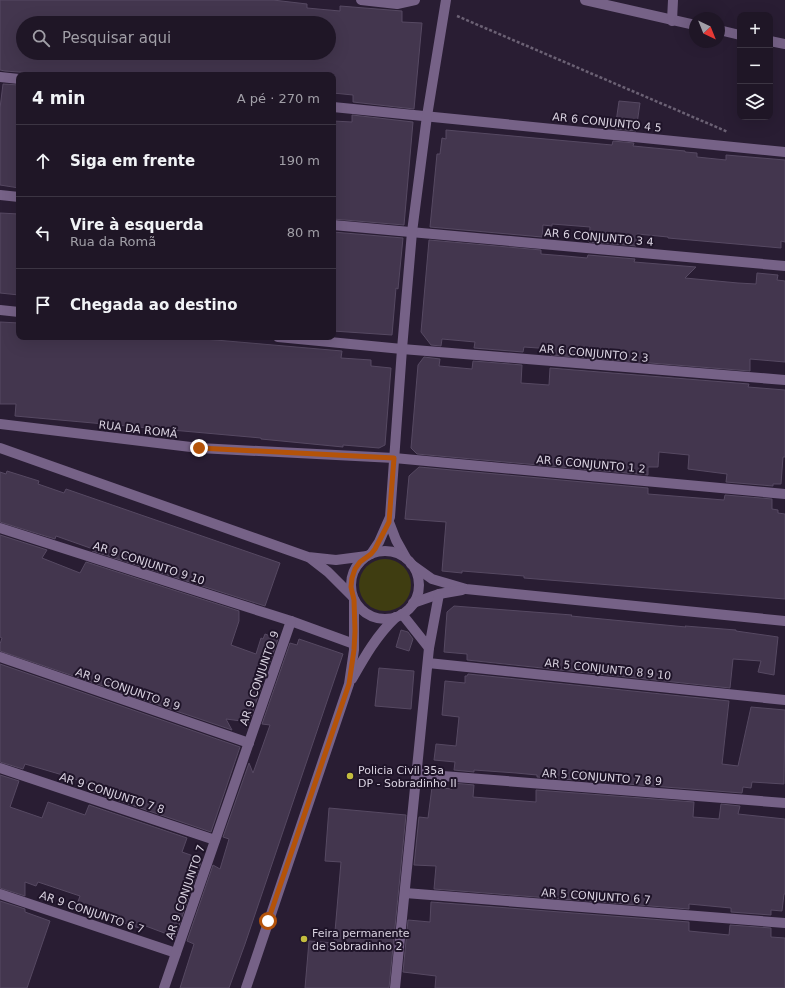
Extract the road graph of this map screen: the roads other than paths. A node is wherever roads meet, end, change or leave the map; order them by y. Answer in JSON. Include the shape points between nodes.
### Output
{"nodes":[{"id":1,"x":361,"y":0,"type":"edge"},
{"id":2,"x":415,"y":0,"type":"edge"},
{"id":3,"x":446,"y":0,"type":"edge"},
{"id":4,"x":585,"y":0,"type":"edge"},
{"id":5,"x":673,"y":0,"type":"edge"},
{"id":6,"x":672,"y":21,"type":"junction"},
{"id":7,"x":689,"y":25,"type":"edge"},
{"id":8,"x":725,"y":31,"type":"edge"},
{"id":9,"x":737,"y":34,"type":"edge"},
{"id":10,"x":773,"y":42,"type":"edge"},
{"id":11,"x":785,"y":44,"type":"edge"},
{"id":12,"x":0,"y":77,"type":"edge"},
{"id":13,"x":16,"y":79,"type":"edge"},
{"id":14,"x":336,"y":107,"type":"edge"},
{"id":15,"x":427,"y":116,"type":"junction"},
{"id":16,"x":785,"y":152,"type":"edge"},
{"id":17,"x":0,"y":195,"type":"edge"},
{"id":18,"x":16,"y":196,"type":"edge"},
{"id":19,"x":336,"y":225,"type":"edge"},
{"id":20,"x":412,"y":232,"type":"junction"},
{"id":21,"x":785,"y":266,"type":"edge"},
{"id":22,"x":0,"y":310,"type":"edge"},
{"id":23,"x":16,"y":312,"type":"edge"},
{"id":24,"x":309,"y":340,"type":"edge"},
{"id":25,"x":402,"y":349,"type":"junction"},
{"id":26,"x":785,"y":380,"type":"edge"},
{"id":27,"x":0,"y":424,"type":"edge"},
{"id":28,"x":0,"y":448,"type":"edge"},
{"id":29,"x":394,"y":458,"type":"junction"},
{"id":30,"x":785,"y":494,"type":"edge"},
{"id":31,"x":389,"y":522,"type":"junction"},
{"id":32,"x":0,"y":528,"type":"edge"},
{"id":33,"x":369,"y":555,"type":"junction"},
{"id":34,"x":308,"y":557,"type":"junction"},
{"id":35,"x":409,"y":562,"type":"junction"},
{"id":36,"x":466,"y":589,"type":"junction"},
{"id":37,"x":439,"y":594,"type":"junction"},
{"id":38,"x":353,"y":598,"type":"junction"},
{"id":39,"x":413,"y":603,"type":"junction"},
{"id":40,"x":399,"y":615,"type":"junction"},
{"id":41,"x":291,"y":621,"type":"junction"},
{"id":42,"x":785,"y":621,"type":"edge"},
{"id":43,"x":354,"y":644,"type":"junction"},
{"id":44,"x":429,"y":648,"type":"junction"},
{"id":45,"x":0,"y":657,"type":"edge"},
{"id":46,"x":428,"y":663,"type":"junction"},
{"id":47,"x":349,"y":684,"type":"junction"},
{"id":48,"x":785,"y":700,"type":"edge"},
{"id":49,"x":249,"y":743,"type":"junction"},
{"id":50,"x":0,"y":768,"type":"edge"},
{"id":51,"x":417,"y":774,"type":"junction"},
{"id":52,"x":785,"y":803,"type":"edge"},
{"id":53,"x":216,"y":840,"type":"junction"},
{"id":54,"x":0,"y":894,"type":"edge"},
{"id":55,"x":405,"y":894,"type":"junction"},
{"id":56,"x":785,"y":923,"type":"edge"},
{"id":57,"x":176,"y":953,"type":"junction"},
{"id":58,"x":164,"y":988,"type":"edge"},
{"id":59,"x":246,"y":988,"type":"edge"},
{"id":60,"x":395,"y":988,"type":"edge"}],
"edges":[{"from":1,"to":2,"type":"street","via":[[397,4]]},
{"from":3,"to":15,"type":"street"},
{"from":4,"to":6,"type":"street"},
{"from":5,"to":6,"type":"street"},
{"from":6,"to":7,"type":"street"},
{"from":8,"to":9,"type":"street"},
{"from":10,"to":11,"type":"street"},
{"from":12,"to":13,"type":"street"},
{"from":14,"to":15,"type":"street","name":"AR 6 CONJUNTO 4 5"},
{"from":15,"to":16,"type":"street","name":"AR 6 CONJUNTO 4 5"},
{"from":15,"to":20,"type":"street"},
{"from":17,"to":18,"type":"street"},
{"from":19,"to":20,"type":"street","name":"AR 6 CONJUNTO 3 4"},
{"from":20,"to":21,"type":"street","name":"AR 6 CONJUNTO 3 4"},
{"from":20,"to":25,"type":"street"},
{"from":22,"to":23,"type":"street"},
{"from":24,"to":25,"type":"street","name":"AR 6 CONJUNTO 2 3"},
{"from":25,"to":26,"type":"street","name":"AR 6 CONJUNTO 2 3"},
{"from":25,"to":29,"type":"street"},
{"from":27,"to":29,"type":"street","name":"RUA DA ROMÃ","via":[[199,448]]},
{"from":28,"to":34,"type":"street"},
{"from":29,"to":30,"type":"street","name":"AR 6 CONJUNTO 1 2"},
{"from":29,"to":31,"type":"street"},
{"from":31,"to":33,"type":"street"},
{"from":31,"to":35,"type":"street"},
{"from":32,"to":41,"type":"street","name":"AR 9 CONJUNTO 9 10"},
{"from":33,"to":34,"type":"street","via":[[336,560]]},
{"from":33,"to":35,"type":"street","via":[[396,553]]},
{"from":33,"to":38,"type":"street","via":[[355,569],[351,587]]},
{"from":34,"to":38,"type":"street","via":[[328,572]]},
{"from":35,"to":36,"type":"street","via":[[432,578]]},
{"from":35,"to":39,"type":"street","via":[[416,572],[418,583],[418,593]]},
{"from":36,"to":37,"type":"street"},
{"from":36,"to":42,"type":"street"},
{"from":37,"to":39,"type":"street"},
{"from":37,"to":44,"type":"street"},
{"from":38,"to":40,"type":"street","via":[[367,614],[377,618],[386,619]]},
{"from":38,"to":43,"type":"street"},
{"from":39,"to":40,"type":"street"},
{"from":40,"to":44,"type":"street"},
{"from":40,"to":47,"type":"street","via":[[375,639]]},
{"from":41,"to":43,"type":"street","name":"AR 9 CONJUNTO 9 10"},
{"from":41,"to":49,"type":"street","name":"AR 9 CONJUNTO 9"},
{"from":43,"to":47,"type":"street"},
{"from":44,"to":46,"type":"street"},
{"from":45,"to":49,"type":"street","name":"AR 9 CONJUNTO 8 9"},
{"from":46,"to":48,"type":"street","name":"AR 5 CONJUNTO 8 9 10"},
{"from":46,"to":51,"type":"street"},
{"from":47,"to":59,"type":"street"},
{"from":49,"to":53,"type":"street","name":"AR 9 CONJUNTO 9"},
{"from":50,"to":53,"type":"street","name":"AR 9 CONJUNTO 7 8"},
{"from":51,"to":52,"type":"street","name":"AR 5 CONJUNTO 7 8 9"},
{"from":51,"to":55,"type":"street"},
{"from":53,"to":57,"type":"street","name":"AR 9 CONJUNTO 7"},
{"from":54,"to":57,"type":"street","name":"AR 9 CONJUNTO 6 7"},
{"from":55,"to":56,"type":"street","name":"AR 5 CONJUNTO 6 7"},
{"from":55,"to":60,"type":"street"},
{"from":57,"to":58,"type":"street","name":"AR 9 CONJUNTO 7"}]}
